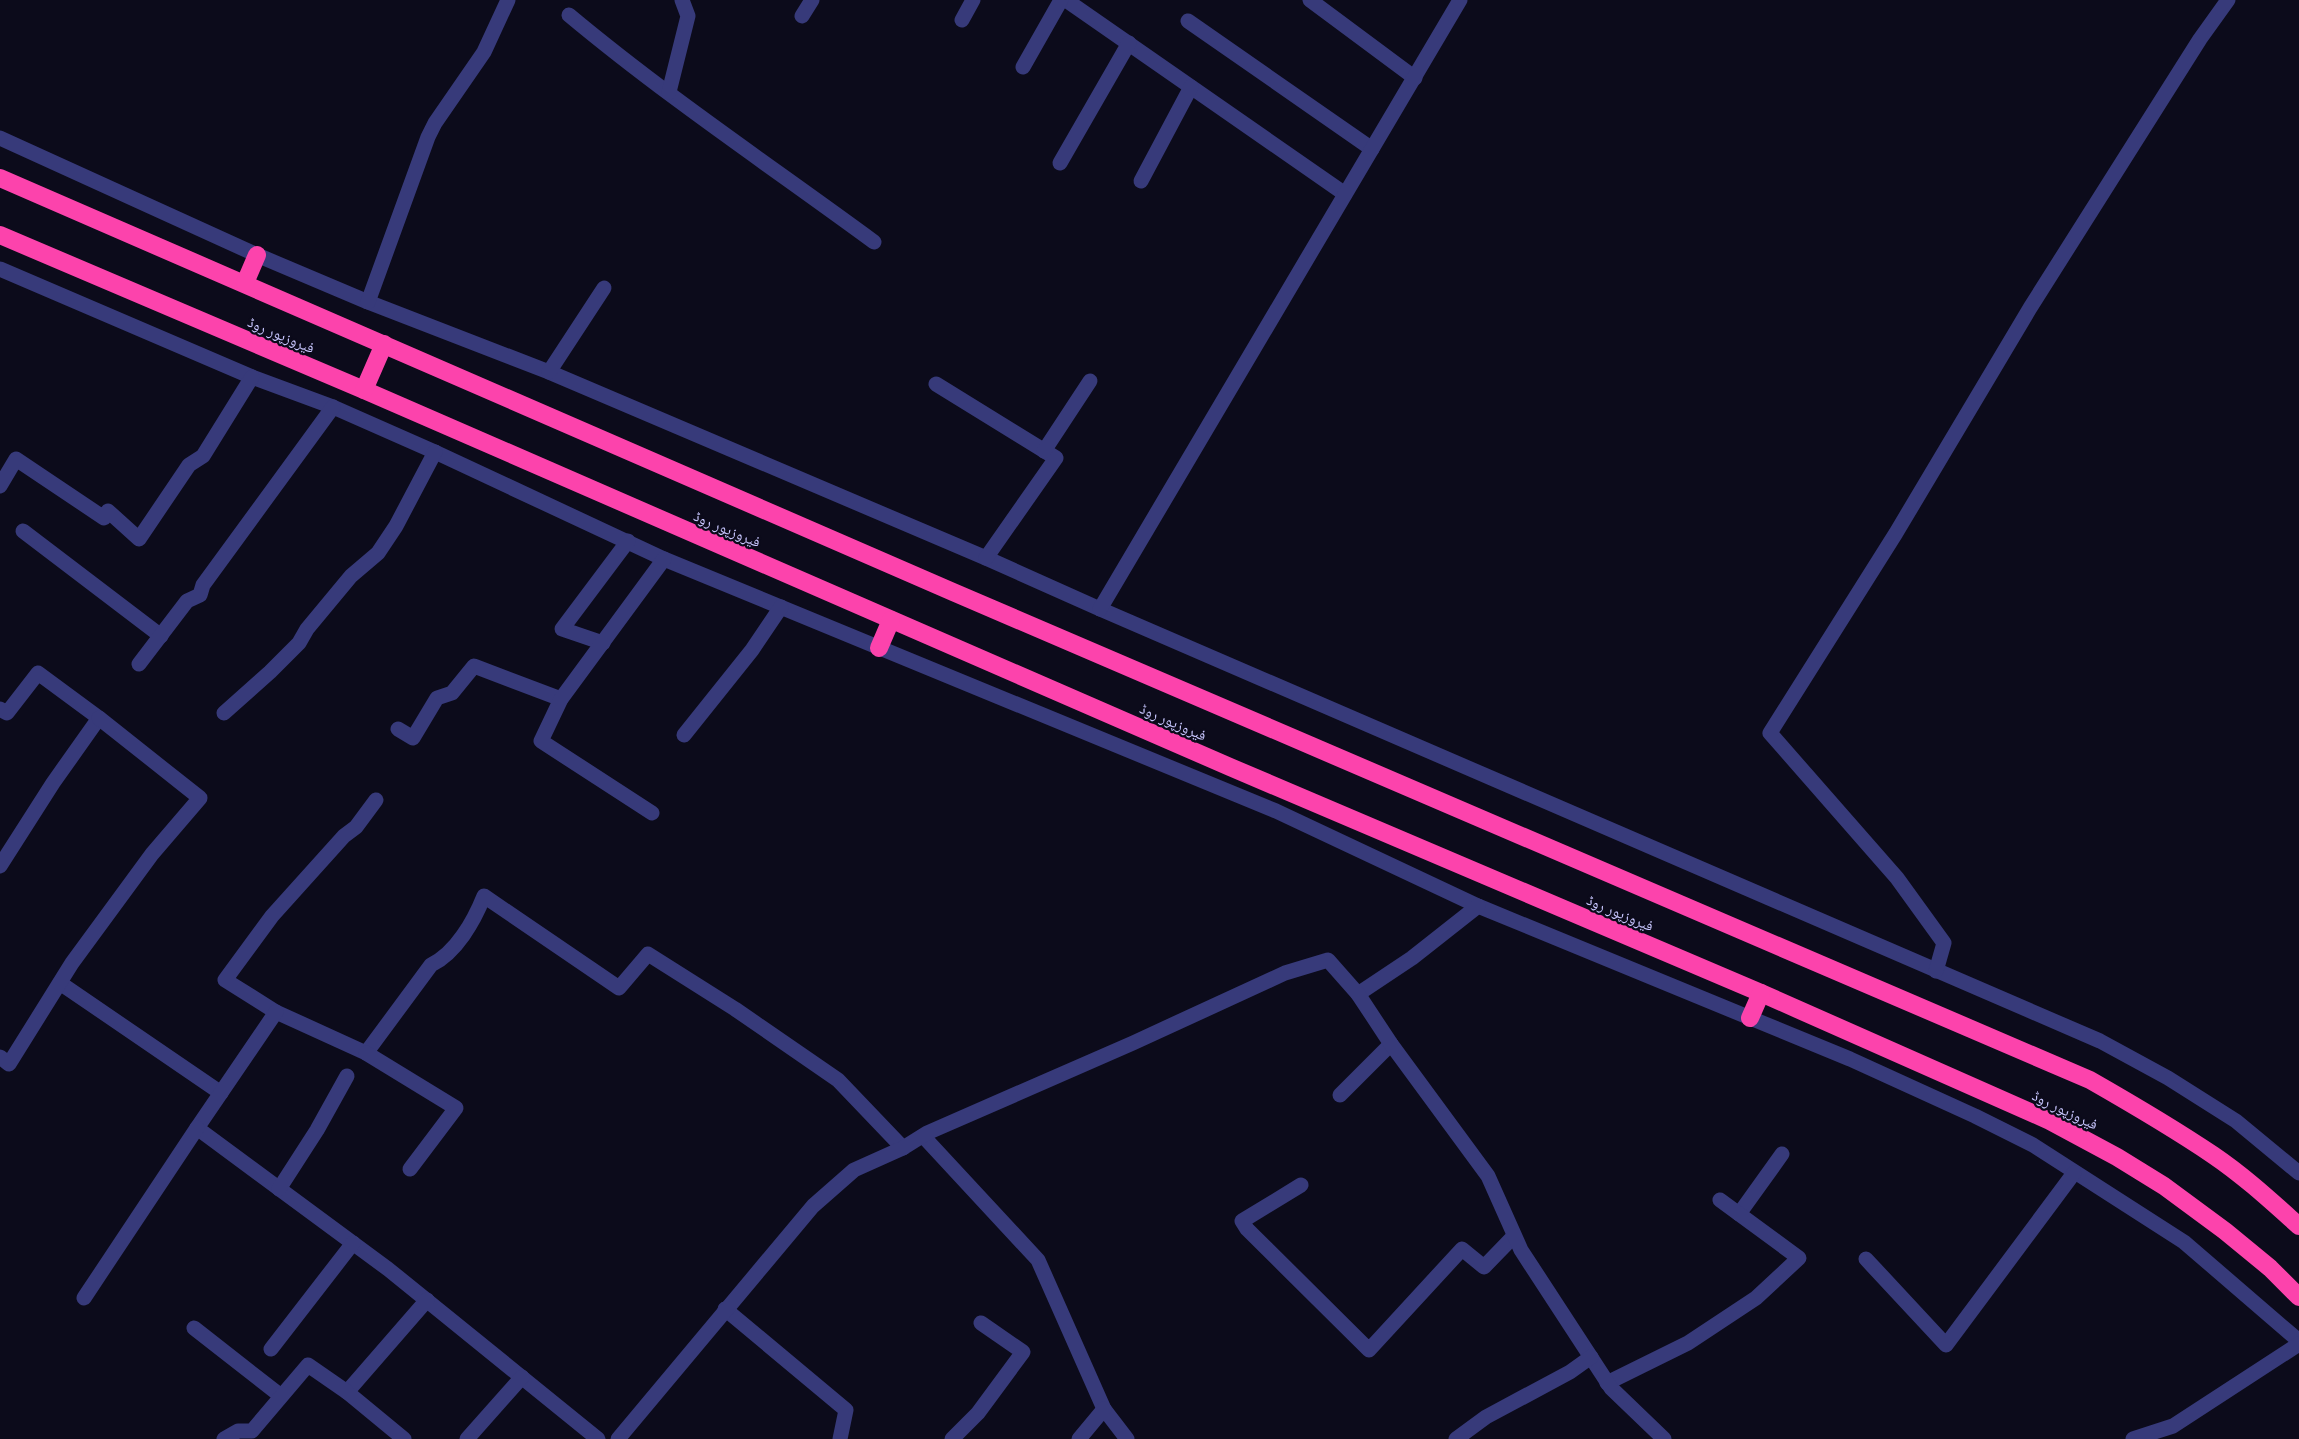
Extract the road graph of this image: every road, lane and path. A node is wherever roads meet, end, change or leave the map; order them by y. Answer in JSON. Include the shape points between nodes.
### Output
{"nodes":[{"id":1,"x":508,"y":0,"type":"edge"},
{"id":2,"x":682,"y":0,"type":"edge"},
{"id":3,"x":812,"y":0,"type":"edge"},
{"id":4,"x":974,"y":0,"type":"edge"},
{"id":5,"x":1061,"y":0,"type":"edge"},
{"id":6,"x":1066,"y":0,"type":"edge"},
{"id":7,"x":1310,"y":0,"type":"edge"},
{"id":8,"x":1460,"y":0,"type":"edge"},
{"id":9,"x":2228,"y":0,"type":"edge"},
{"id":10,"x":569,"y":15,"type":"dead end"},
{"id":11,"x":802,"y":16,"type":"dead end"},
{"id":12,"x":962,"y":20,"type":"dead end"},
{"id":13,"x":1188,"y":21,"type":"dead end"},
{"id":14,"x":1129,"y":43,"type":"junction"},
{"id":15,"x":1023,"y":67,"type":"dead end"},
{"id":16,"x":1415,"y":78,"type":"junction"},
{"id":17,"x":1191,"y":87,"type":"junction"},
{"id":18,"x":669,"y":92,"type":"junction"},
{"id":19,"x":0,"y":138,"type":"edge"},
{"id":20,"x":1372,"y":149,"type":"junction"},
{"id":21,"x":1060,"y":163,"type":"dead end"},
{"id":22,"x":0,"y":178,"type":"edge"},
{"id":23,"x":1141,"y":181,"type":"dead end"},
{"id":24,"x":1345,"y":194,"type":"junction"},
{"id":25,"x":0,"y":235,"type":"edge"},
{"id":26,"x":874,"y":242,"type":"dead end"},
{"id":27,"x":257,"y":255,"type":"junction"},
{"id":28,"x":0,"y":269,"type":"edge"},
{"id":29,"x":245,"y":283,"type":"junction"},
{"id":30,"x":604,"y":288,"type":"dead end"},
{"id":31,"x":368,"y":302,"type":"junction"},
{"id":32,"x":384,"y":344,"type":"junction"},
{"id":33,"x":549,"y":372,"type":"junction"},
{"id":34,"x":252,"y":377,"type":"junction"},
{"id":35,"x":1090,"y":381,"type":"dead end"},
{"id":36,"x":936,"y":384,"type":"dead end"},
{"id":37,"x":364,"y":390,"type":"junction"},
{"id":38,"x":333,"y":407,"type":"junction"},
{"id":39,"x":1044,"y":451,"type":"junction"},
{"id":40,"x":435,"y":452,"type":"junction"},
{"id":41,"x":0,"y":486,"type":"edge"},
{"id":42,"x":23,"y":531,"type":"dead end"},
{"id":43,"x":628,"y":541,"type":"junction"},
{"id":44,"x":986,"y":558,"type":"junction"},
{"id":45,"x":664,"y":559,"type":"junction"},
{"id":46,"x":781,"y":607,"type":"junction"},
{"id":47,"x":1100,"y":609,"type":"junction"},
{"id":48,"x":891,"y":620,"type":"junction"},
{"id":49,"x":161,"y":636,"type":"junction"},
{"id":50,"x":603,"y":643,"type":"junction"},
{"id":51,"x":879,"y":648,"type":"junction"},
{"id":52,"x":140,"y":664,"type":"dead end"},
{"id":53,"x":561,"y":699,"type":"junction"},
{"id":54,"x":224,"y":713,"type":"dead end"},
{"id":55,"x":2,"y":716,"type":"edge"},
{"id":56,"x":99,"y":718,"type":"junction"},
{"id":57,"x":398,"y":729,"type":"dead end"},
{"id":58,"x":684,"y":735,"type":"dead end"},
{"id":59,"x":376,"y":800,"type":"dead end"},
{"id":60,"x":652,"y":813,"type":"dead end"},
{"id":61,"x":0,"y":866,"type":"edge"},
{"id":62,"x":1478,"y":906,"type":"junction"},
{"id":63,"x":1936,"y":971,"type":"junction"},
{"id":64,"x":60,"y":983,"type":"junction"},
{"id":65,"x":1761,"y":993,"type":"junction"},
{"id":66,"x":1358,"y":994,"type":"junction"},
{"id":67,"x":276,"y":1012,"type":"junction"},
{"id":68,"x":1750,"y":1018,"type":"junction"},
{"id":69,"x":1391,"y":1044,"type":"junction"},
{"id":70,"x":366,"y":1053,"type":"junction"},
{"id":71,"x":0,"y":1057,"type":"edge"},
{"id":72,"x":347,"y":1076,"type":"dead end"},
{"id":73,"x":221,"y":1093,"type":"junction"},
{"id":74,"x":1340,"y":1095,"type":"dead end"},
{"id":75,"x":197,"y":1128,"type":"junction"},
{"id":76,"x":923,"y":1136,"type":"junction"},
{"id":77,"x":903,"y":1148,"type":"junction"},
{"id":78,"x":1782,"y":1154,"type":"dead end"},
{"id":79,"x":410,"y":1169,"type":"dead end"},
{"id":80,"x":2074,"y":1173,"type":"junction"},
{"id":81,"x":2299,"y":1173,"type":"edge"},
{"id":82,"x":1301,"y":1185,"type":"dead end"},
{"id":83,"x":279,"y":1189,"type":"junction"},
{"id":84,"x":1719,"y":1200,"type":"dead end"},
{"id":85,"x":1739,"y":1214,"type":"junction"},
{"id":86,"x":2299,"y":1226,"type":"edge"},
{"id":87,"x":1514,"y":1236,"type":"junction"},
{"id":88,"x":353,"y":1243,"type":"junction"},
{"id":89,"x":1866,"y":1259,"type":"dead end"},
{"id":90,"x":2299,"y":1297,"type":"edge"},
{"id":91,"x":84,"y":1298,"type":"dead end"},
{"id":92,"x":427,"y":1300,"type":"junction"},
{"id":93,"x":725,"y":1309,"type":"junction"},
{"id":94,"x":981,"y":1323,"type":"dead end"},
{"id":95,"x":194,"y":1328,"type":"dead end"},
{"id":96,"x":2299,"y":1343,"type":"edge"},
{"id":97,"x":271,"y":1349,"type":"dead end"},
{"id":98,"x":1591,"y":1357,"type":"junction"},
{"id":99,"x":522,"y":1377,"type":"junction"},
{"id":100,"x":1607,"y":1383,"type":"junction"},
{"id":101,"x":348,"y":1392,"type":"junction"},
{"id":102,"x":281,"y":1396,"type":"junction"},
{"id":103,"x":1104,"y":1409,"type":"junction"},
{"id":104,"x":961,"y":1436,"type":"edge"},
{"id":105,"x":224,"y":1439,"type":"edge"},
{"id":106,"x":404,"y":1439,"type":"edge"},
{"id":107,"x":467,"y":1439,"type":"edge"},
{"id":108,"x":598,"y":1439,"type":"edge"},
{"id":109,"x":618,"y":1439,"type":"edge"},
{"id":110,"x":840,"y":1439,"type":"edge"},
{"id":111,"x":1079,"y":1439,"type":"edge"},
{"id":112,"x":1127,"y":1439,"type":"edge"},
{"id":113,"x":1456,"y":1439,"type":"edge"},
{"id":114,"x":1664,"y":1439,"type":"edge"},
{"id":115,"x":2133,"y":1439,"type":"edge"}],
"edges":[{"from":1,"to":31,"type":"street","via":[[484,52],[428,137]]},
{"from":2,"to":18,"type":"street","via":[[688,16]]},
{"from":3,"to":11,"type":"street"},
{"from":4,"to":12,"type":"street"},
{"from":5,"to":15,"type":"street"},
{"from":6,"to":14,"type":"street"},
{"from":7,"to":16,"type":"street"},
{"from":8,"to":16,"type":"street"},
{"from":9,"to":63,"type":"street","via":[[2030,308],[1896,533],[1770,733],[1897,878],[1944,943]]},
{"from":10,"to":18,"type":"street"},
{"from":13,"to":20,"type":"street"},
{"from":14,"to":17,"type":"street"},
{"from":14,"to":21,"type":"street"},
{"from":16,"to":20,"type":"street"},
{"from":17,"to":23,"type":"street"},
{"from":17,"to":24,"type":"street"},
{"from":18,"to":26,"type":"street"},
{"from":19,"to":27,"type":"street"},
{"from":20,"to":24,"type":"street"},
{"from":22,"to":29,"type":"highway"},
{"from":24,"to":47,"type":"street"},
{"from":25,"to":37,"type":"highway","name":"فیروزپور روڈ"},
{"from":27,"to":29,"type":"highway"},
{"from":27,"to":31,"type":"street"},
{"from":28,"to":34,"type":"street"},
{"from":29,"to":32,"type":"highway"},
{"from":30,"to":33,"type":"street"},
{"from":31,"to":33,"type":"street"},
{"from":32,"to":37,"type":"highway"},
{"from":32,"to":86,"type":"highway","via":[[2090,1080],[2214,1156]]},
{"from":33,"to":44,"type":"street"},
{"from":34,"to":38,"type":"street"},
{"from":34,"to":41,"type":"street","via":[[203,456],[189,465],[139,539],[108,511],[104,518],[16,459]]},
{"from":35,"to":39,"type":"street"},
{"from":36,"to":39,"type":"street"},
{"from":37,"to":48,"type":"highway","name":"فیروزپور روڈ"},
{"from":38,"to":40,"type":"street"},
{"from":38,"to":49,"type":"street","via":[[200,594],[188,601]]},
{"from":39,"to":44,"type":"street","via":[[1056,458]]},
{"from":40,"to":43,"type":"street"},
{"from":40,"to":54,"type":"street","via":[[378,553],[351,576],[299,643]]},
{"from":42,"to":49,"type":"street"},
{"from":43,"to":45,"type":"street"},
{"from":43,"to":50,"type":"street","via":[[562,630]]},
{"from":44,"to":47,"type":"street"},
{"from":45,"to":46,"type":"street"},
{"from":45,"to":50,"type":"street"},
{"from":46,"to":51,"type":"street"},
{"from":46,"to":58,"type":"street"},
{"from":47,"to":63,"type":"street"},
{"from":48,"to":51,"type":"highway"},
{"from":48,"to":65,"type":"highway","name":"فیروزپور روڈ"},
{"from":49,"to":52,"type":"street"},
{"from":50,"to":53,"type":"street"},
{"from":51,"to":62,"type":"street","via":[[1276,811]]},
{"from":53,"to":57,"type":"street","via":[[474,666],[452,693],[437,698],[413,738]]},
{"from":53,"to":60,"type":"street","via":[[541,741]]},
{"from":55,"to":56,"type":"street","via":[[38,673]]},
{"from":56,"to":61,"type":"street"},
{"from":56,"to":64,"type":"street","via":[[200,798],[152,854]]},
{"from":59,"to":67,"type":"street","via":[[356,827],[272,916],[225,981]]},
{"from":62,"to":66,"type":"street"},
{"from":62,"to":68,"type":"street"},
{"from":63,"to":81,"type":"street","via":[[2100,1041],[2168,1078],[2236,1121]]},
{"from":64,"to":71,"type":"street","via":[[9,1065]]},
{"from":64,"to":73,"type":"street"},
{"from":65,"to":68,"type":"highway"},
{"from":65,"to":90,"type":"highway","name":"فیروزپور روڈ","via":[[2050,1120],[2116,1157],[2225,1231]]},
{"from":66,"to":69,"type":"street"},
{"from":66,"to":76,"type":"street","via":[[1328,960],[1285,973]]},
{"from":67,"to":70,"type":"street"},
{"from":67,"to":73,"type":"street"},
{"from":68,"to":80,"type":"street","via":[[1975,1116],[2033,1145]]},
{"from":69,"to":74,"type":"street"},
{"from":69,"to":87,"type":"street","via":[[1488,1176]]},
{"from":70,"to":77,"type":"street","via":[[431,965],[440,960],[476,918],[484,897],[619,988],[648,954],[838,1080]]},
{"from":70,"to":79,"type":"street","via":[[456,1108]]},
{"from":72,"to":83,"type":"street"},
{"from":73,"to":75,"type":"street"},
{"from":75,"to":83,"type":"street"},
{"from":75,"to":91,"type":"street"},
{"from":76,"to":77,"type":"street"},
{"from":76,"to":103,"type":"street","via":[[1038,1260]]},
{"from":77,"to":93,"type":"street","via":[[854,1170],[813,1206]]},
{"from":78,"to":85,"type":"street"},
{"from":80,"to":89,"type":"street","via":[[1946,1346]]},
{"from":80,"to":96,"type":"street","via":[[2184,1242]]},
{"from":82,"to":87,"type":"street","via":[[1242,1221],[1369,1350],[1462,1249],[1484,1267]]},
{"from":83,"to":88,"type":"street"},
{"from":84,"to":85,"type":"street"},
{"from":85,"to":100,"type":"street","via":[[1799,1258],[1756,1298],[1688,1343]]},
{"from":87,"to":98,"type":"street"},
{"from":88,"to":92,"type":"street"},
{"from":88,"to":97,"type":"street"},
{"from":92,"to":99,"type":"street"},
{"from":92,"to":101,"type":"street"},
{"from":93,"to":109,"type":"street"},
{"from":93,"to":110,"type":"street","via":[[846,1410]]},
{"from":94,"to":104,"type":"street","via":[[1023,1352]]},
{"from":95,"to":102,"type":"street"},
{"from":96,"to":115,"type":"street","via":[[2173,1426]]},
{"from":98,"to":100,"type":"street"},
{"from":98,"to":113,"type":"street","via":[[1486,1417]]},
{"from":99,"to":107,"type":"street"},
{"from":99,"to":108,"type":"street"},
{"from":100,"to":114,"type":"street"},
{"from":101,"to":102,"type":"street","via":[[308,1365]]},
{"from":101,"to":106,"type":"street"},
{"from":102,"to":105,"type":"street","via":[[252,1431],[238,1431]]},
{"from":103,"to":111,"type":"street"},
{"from":103,"to":112,"type":"street"}]}
